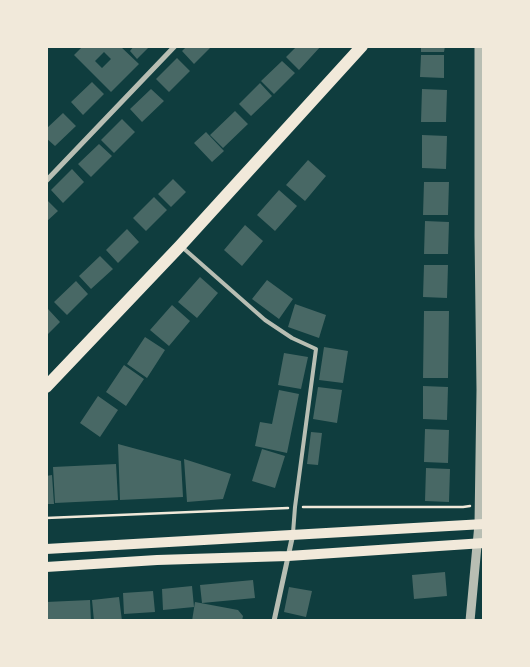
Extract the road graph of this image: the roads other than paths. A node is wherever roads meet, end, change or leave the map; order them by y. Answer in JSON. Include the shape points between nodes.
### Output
{"nodes":[{"id":1,"x":175,"y":46,"type":"edge"},
{"id":2,"x":362,"y":46,"type":"edge"},
{"id":3,"x":479,"y":46,"type":"edge"},
{"id":4,"x":481,"y":72,"type":"edge"},
{"id":5,"x":46,"y":181,"type":"edge"},
{"id":6,"x":180,"y":246,"type":"junction"},
{"id":7,"x":46,"y":387,"type":"edge"},
{"id":8,"x":481,"y":524,"type":"edge"},
{"id":9,"x":293,"y":534,"type":"junction"},
{"id":10,"x":480,"y":543,"type":"edge"},
{"id":11,"x":46,"y":549,"type":"edge"},
{"id":12,"x":288,"y":556,"type":"junction"},
{"id":13,"x":46,"y":567,"type":"edge"},
{"id":14,"x":274,"y":621,"type":"edge"},
{"id":15,"x":470,"y":621,"type":"edge"}],
"edges":[{"from":1,"to":5,"type":"street"},
{"from":2,"to":6,"type":"main road"},
{"from":3,"to":4,"type":"street"},
{"from":4,"to":8,"type":"street","via":[[478,503]]},
{"from":6,"to":7,"type":"main road"},
{"from":6,"to":9,"type":"lane","via":[[265,320],[316,349]]},
{"from":8,"to":9,"type":"main road"},
{"from":8,"to":10,"type":"street"},
{"from":9,"to":11,"type":"main road"},
{"from":9,"to":12,"type":"street"},
{"from":10,"to":12,"type":"main road"},
{"from":10,"to":15,"type":"street"},
{"from":12,"to":13,"type":"main road"},
{"from":12,"to":14,"type":"street"}]}
